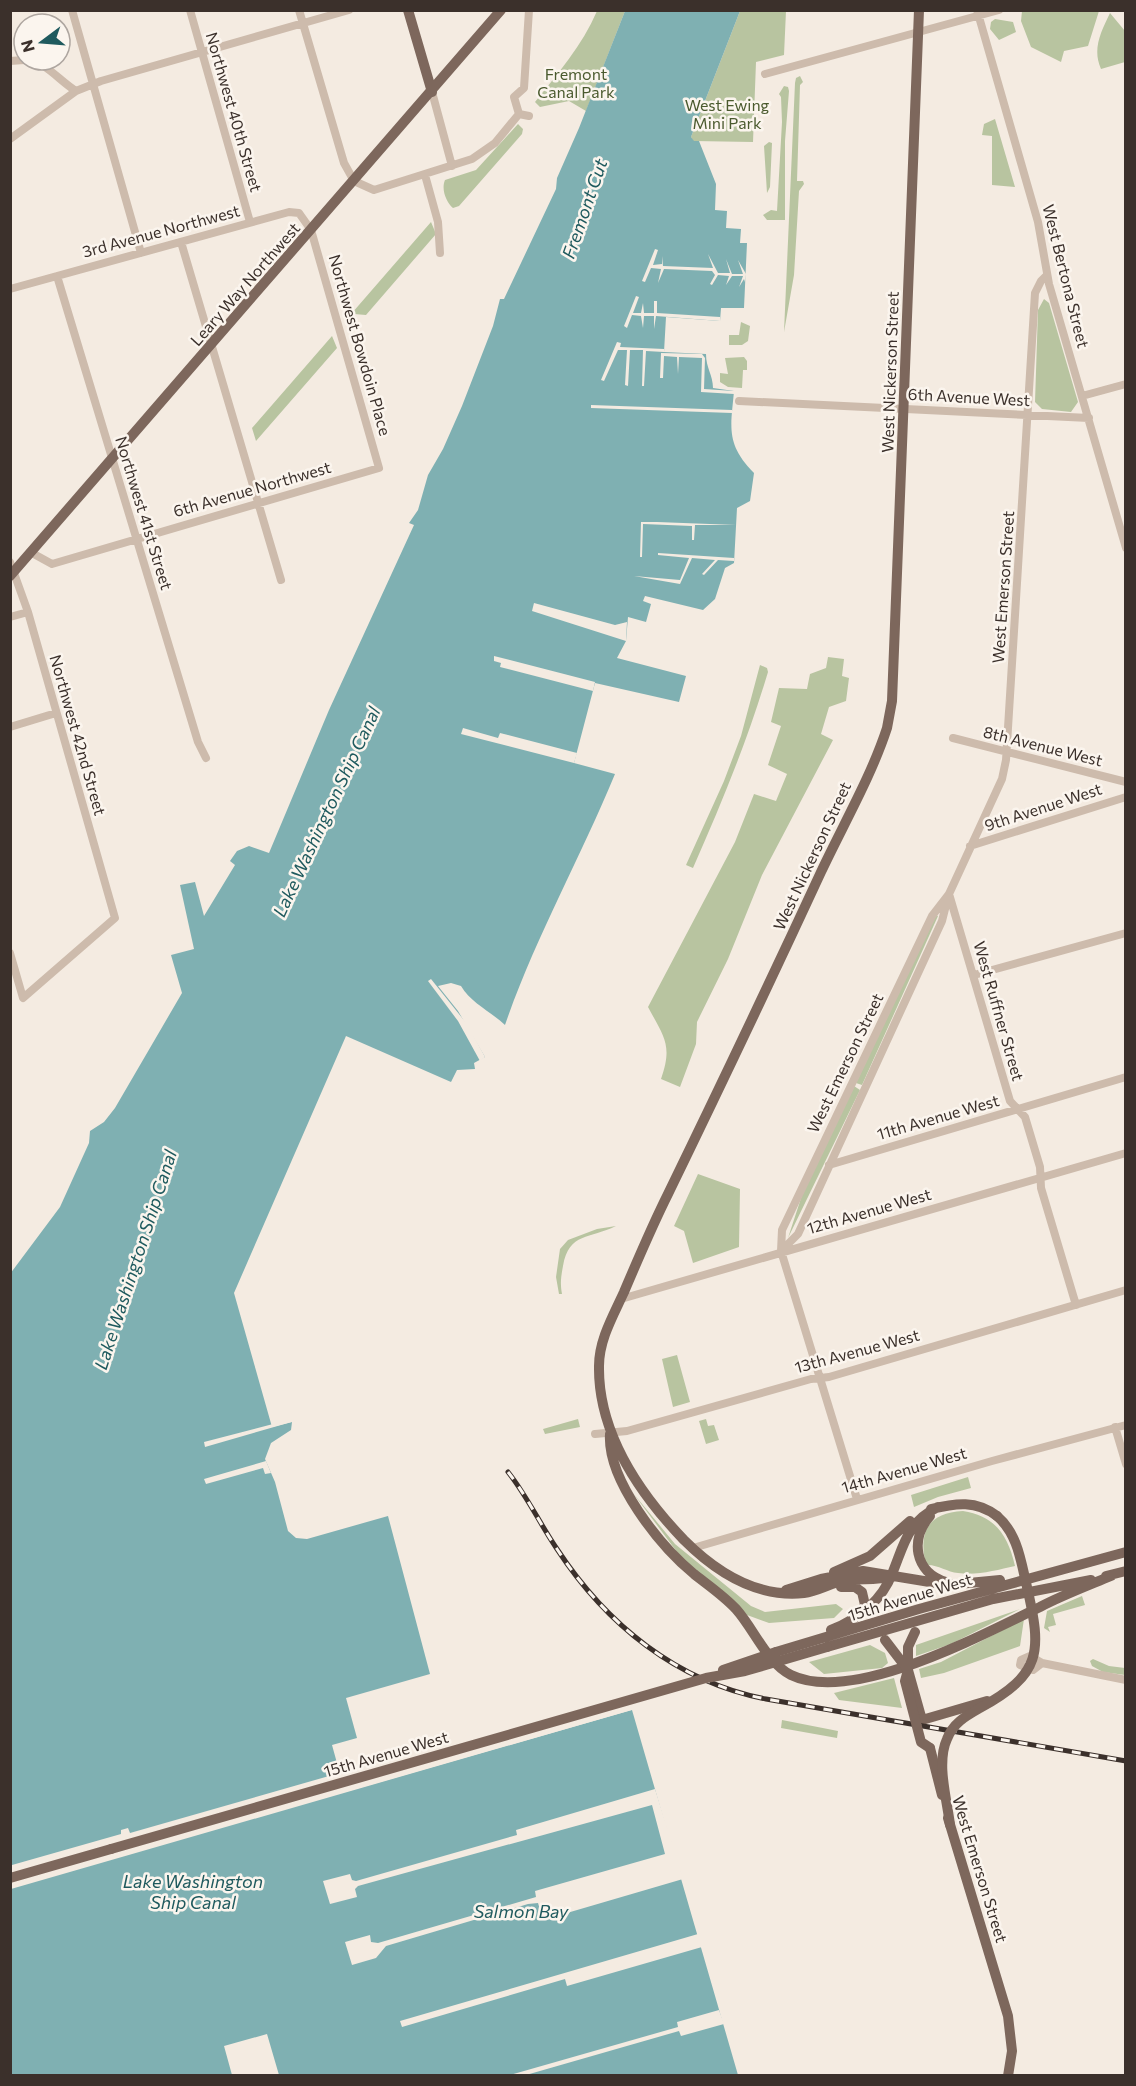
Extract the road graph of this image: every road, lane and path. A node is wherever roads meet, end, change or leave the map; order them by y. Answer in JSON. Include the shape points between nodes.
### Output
{"nodes":[{"id":1,"x":72,"y":10,"type":"edge"},
{"id":2,"x":190,"y":10,"type":"edge"},
{"id":3,"x":299,"y":10,"type":"edge"},
{"id":4,"x":349,"y":10,"type":"edge"},
{"id":5,"x":408,"y":10,"type":"edge"},
{"id":6,"x":501,"y":10,"type":"edge"},
{"id":7,"x":529,"y":10,"type":"edge"},
{"id":8,"x":919,"y":10,"type":"edge"},
{"id":9,"x":999,"y":10,"type":"edge"},
{"id":10,"x":978,"y":13,"type":"edge"},
{"id":11,"x":303,"y":24,"type":"junction"},
{"id":12,"x":918,"y":34,"type":"junction"},
{"id":13,"x":202,"y":52,"type":"junction"},
{"id":14,"x":50,"y":72,"type":"edge"},
{"id":15,"x":765,"y":74,"type":"dead end"},
{"id":16,"x":92,"y":84,"type":"junction"},
{"id":17,"x":76,"y":91,"type":"junction"},
{"id":18,"x":432,"y":92,"type":"junction"},
{"id":19,"x":10,"y":139,"type":"edge"},
{"id":20,"x":452,"y":166,"type":"junction"},
{"id":21,"x":425,"y":175,"type":"junction"},
{"id":22,"x":354,"y":181,"type":"junction"},
{"id":23,"x":250,"y":222,"type":"junction"},
{"id":24,"x":311,"y":230,"type":"junction"},
{"id":25,"x":181,"y":242,"type":"junction"},
{"id":26,"x":141,"y":253,"type":"junction"},
{"id":27,"x":440,"y":253,"type":"dead end"},
{"id":28,"x":1047,"y":274,"type":"junction"},
{"id":29,"x":57,"y":276,"type":"junction"},
{"id":30,"x":10,"y":289,"type":"edge"},
{"id":31,"x":212,"y":344,"type":"junction"},
{"id":32,"x":1125,"y":384,"type":"edge"},
{"id":33,"x":1082,"y":396,"type":"junction"},
{"id":34,"x":739,"y":401,"type":"dead end"},
{"id":35,"x":903,"y":408,"type":"junction"},
{"id":36,"x":1030,"y":415,"type":"junction"},
{"id":37,"x":1089,"y":418,"type":"junction"},
{"id":38,"x":112,"y":460,"type":"junction"},
{"id":39,"x":379,"y":468,"type":"joint"},
{"id":40,"x":258,"y":503,"type":"junction"},
{"id":41,"x":1123,"y":529,"type":"edge"},
{"id":42,"x":135,"y":539,"type":"junction"},
{"id":43,"x":1125,"y":548,"type":"edge"},
{"id":44,"x":32,"y":553,"type":"junction"},
{"id":45,"x":12,"y":570,"type":"edge"},
{"id":46,"x":281,"y":580,"type":"dead end"},
{"id":47,"x":28,"y":612,"type":"junction"},
{"id":48,"x":10,"y":617,"type":"edge"},
{"id":49,"x":56,"y":713,"type":"junction"},
{"id":50,"x":10,"y":727,"type":"edge"},
{"id":51,"x":952,"y":738,"type":"dead end"},
{"id":52,"x":1006,"y":752,"type":"junction"},
{"id":53,"x":206,"y":758,"type":"dead end"},
{"id":54,"x":1125,"y":782,"type":"edge"},
{"id":55,"x":1125,"y":796,"type":"edge"},
{"id":56,"x":970,"y":846,"type":"junction"},
{"id":57,"x":949,"y":894,"type":"junction"},
{"id":58,"x":1125,"y":933,"type":"edge"},
{"id":59,"x":10,"y":953,"type":"edge"},
{"id":60,"x":974,"y":975,"type":"junction"},
{"id":61,"x":1125,"y":1077,"type":"edge"},
{"id":62,"x":1019,"y":1109,"type":"junction"},
{"id":63,"x":1125,"y":1153,"type":"edge"},
{"id":64,"x":829,"y":1165,"type":"junction"},
{"id":65,"x":1041,"y":1177,"type":"junction"},
{"id":66,"x":781,"y":1251,"type":"junction"},
{"id":67,"x":1125,"y":1290,"type":"edge"},
{"id":68,"x":621,"y":1299,"type":"junction"},
{"id":69,"x":1076,"y":1305,"type":"junction"},
{"id":70,"x":820,"y":1378,"type":"junction"},
{"id":71,"x":1125,"y":1425,"type":"edge"},
{"id":72,"x":1115,"y":1427,"type":"junction"},
{"id":73,"x":610,"y":1432,"type":"junction"},
{"id":74,"x":595,"y":1434,"type":"dead end"},
{"id":75,"x":1125,"y":1464,"type":"edge"},
{"id":76,"x":857,"y":1499,"type":"junction"},
{"id":77,"x":938,"y":1507,"type":"junction"},
{"id":78,"x":693,"y":1548,"type":"junction"},
{"id":79,"x":1125,"y":1552,"type":"edge"},
{"id":80,"x":1071,"y":1568,"type":"junction"},
{"id":81,"x":1125,"y":1571,"type":"edge"},
{"id":82,"x":892,"y":1576,"type":"junction"},
{"id":83,"x":1110,"y":1576,"type":"junction"},
{"id":84,"x":823,"y":1583,"type":"junction"},
{"id":85,"x":959,"y":1586,"type":"junction"},
{"id":86,"x":963,"y":1607,"type":"junction"},
{"id":87,"x":852,"y":1620,"type":"junction"},
{"id":88,"x":854,"y":1639,"type":"junction"},
{"id":89,"x":825,"y":1640,"type":"junction"},
{"id":90,"x":1042,"y":1663,"type":"dead end"},
{"id":91,"x":908,"y":1670,"type":"junction"},
{"id":92,"x":706,"y":1678,"type":"junction"},
{"id":93,"x":1125,"y":1680,"type":"edge"},
{"id":94,"x":997,"y":1699,"type":"junction"},
{"id":95,"x":922,"y":1720,"type":"junction"},
{"id":96,"x":930,"y":1748,"type":"junction"},
{"id":97,"x":950,"y":1825,"type":"junction"},
{"id":98,"x":10,"y":1878,"type":"edge"},
{"id":99,"x":1008,"y":2076,"type":"edge"}],
"edges":[{"from":1,"to":16,"type":"street"},
{"from":2,"to":13,"type":"street","name":"Northwest 40th Street"},
{"from":3,"to":11,"type":"street"},
{"from":4,"to":11,"type":"street"},
{"from":5,"to":18,"type":"main road"},
{"from":6,"to":18,"type":"main road","name":"Leary Way Northwest"},
{"from":7,"to":20,"type":"street","via":[[524,88],[514,97],[524,115],[495,143],[472,159]]},
{"from":8,"to":12,"type":"main road","name":"West Nickerson Street"},
{"from":9,"to":10,"type":"street"},
{"from":10,"to":12,"type":"street"},
{"from":10,"to":28,"type":"street","name":"West Bertona Street","via":[[1038,222]]},
{"from":11,"to":13,"type":"street"},
{"from":11,"to":22,"type":"street","via":[[344,163]]},
{"from":12,"to":15,"type":"street"},
{"from":12,"to":35,"type":"main road","name":"West Nickerson Street"},
{"from":13,"to":16,"type":"street"},
{"from":13,"to":23,"type":"street","name":"Northwest 40th Street"},
{"from":14,"to":17,"type":"street"},
{"from":16,"to":17,"type":"street"},
{"from":16,"to":26,"type":"street"},
{"from":17,"to":19,"type":"street"},
{"from":18,"to":20,"type":"street"},
{"from":18,"to":22,"type":"main road","name":"Leary Way Northwest"},
{"from":20,"to":21,"type":"street"},
{"from":21,"to":22,"type":"street","via":[[374,190]]},
{"from":21,"to":27,"type":"street","via":[[438,222]]},
{"from":22,"to":24,"type":"main road","name":"Leary Way Northwest"},
{"from":23,"to":24,"type":"street","name":"3rd Avenue Northwest","via":[[299,213]]},
{"from":23,"to":25,"type":"street","name":"3rd Avenue Northwest"},
{"from":24,"to":31,"type":"main road","name":"Leary Way Northwest"},
{"from":24,"to":39,"type":"street","name":"Northwest Bowdoin Place"},
{"from":25,"to":26,"type":"street","name":"3rd Avenue Northwest"},
{"from":25,"to":31,"type":"street"},
{"from":26,"to":29,"type":"street","name":"3rd Avenue Northwest"},
{"from":28,"to":33,"type":"street","name":"West Bertona Street"},
{"from":28,"to":36,"type":"street","name":"West Emerson Street","via":[[1035,293]]},
{"from":29,"to":30,"type":"street","name":"3rd Avenue Northwest"},
{"from":29,"to":38,"type":"street","name":"Northwest 41st Street"},
{"from":31,"to":38,"type":"main road","name":"Leary Way Northwest"},
{"from":31,"to":40,"type":"street"},
{"from":32,"to":33,"type":"street"},
{"from":33,"to":37,"type":"street","name":"West Bertona Street"},
{"from":34,"to":35,"type":"street","name":"6th Avenue West"},
{"from":35,"to":36,"type":"street","name":"6th Avenue West"},
{"from":35,"to":68,"type":"main road","name":"West Nickerson Street","via":[[892,701],[887,728]]},
{"from":36,"to":37,"type":"street","name":"6th Avenue West"},
{"from":36,"to":52,"type":"street","name":"West Emerson Street"},
{"from":37,"to":41,"type":"street","name":"West Bertona Street"},
{"from":38,"to":42,"type":"street","name":"Northwest 41st Street"},
{"from":38,"to":44,"type":"main road","name":"Leary Way Northwest"},
{"from":39,"to":40,"type":"street","name":"6th Avenue Northwest"},
{"from":40,"to":42,"type":"street","name":"6th Avenue Northwest"},
{"from":40,"to":46,"type":"street"},
{"from":41,"to":43,"type":"street","name":"West Bertona Street"},
{"from":42,"to":44,"type":"street","name":"6th Avenue Northwest","via":[[52,564]]},
{"from":42,"to":53,"type":"street","name":"Northwest 41st Street"},
{"from":44,"to":45,"type":"main road","name":"Leary Way Northwest"},
{"from":45,"to":47,"type":"street","name":"Northwest 42nd Street"},
{"from":47,"to":48,"type":"street"},
{"from":47,"to":49,"type":"street","name":"Northwest 42nd Street"},
{"from":49,"to":50,"type":"street"},
{"from":49,"to":59,"type":"street","name":"Northwest 42nd Street","via":[[115,918],[23,998]]},
{"from":51,"to":52,"type":"street","name":"8th Avenue West"},
{"from":52,"to":54,"type":"street","name":"8th Avenue West"},
{"from":52,"to":56,"type":"street","name":"West Emerson Street","via":[[1002,779]]},
{"from":55,"to":56,"type":"street","name":"9th Avenue West"},
{"from":56,"to":57,"type":"street","name":"West Emerson Street"},
{"from":57,"to":60,"type":"street","name":"West Ruffner Street"},
{"from":57,"to":64,"type":"street","name":"West Emerson Street","via":[[942,921]]},
{"from":57,"to":66,"type":"street","name":"West Emerson Street","via":[[932,916],[782,1230]]},
{"from":58,"to":60,"type":"street"},
{"from":60,"to":62,"type":"street","name":"West Ruffner Street","via":[[1010,1101]]},
{"from":61,"to":62,"type":"street","name":"11th Avenue West"},
{"from":62,"to":64,"type":"street","name":"11th Avenue West"},
{"from":62,"to":65,"type":"street","name":"West Ruffner Street","via":[[1025,1117]]},
{"from":63,"to":65,"type":"street","name":"12th Avenue West"},
{"from":64,"to":66,"type":"street","name":"West Emerson Street","via":[[798,1234]]},
{"from":65,"to":66,"type":"street","name":"12th Avenue West"},
{"from":65,"to":69,"type":"street","name":"West Ruffner Street"},
{"from":66,"to":68,"type":"street","name":"12th Avenue West"},
{"from":66,"to":70,"type":"street","name":"West Emerson Street"},
{"from":67,"to":69,"type":"street","name":"13th Avenue West"},
{"from":68,"to":73,"type":"main road","name":"West Nickerson Street","via":[[600,1352],[601,1389]]},
{"from":69,"to":70,"type":"street","name":"13th Avenue West"},
{"from":70,"to":73,"type":"street","name":"13th Avenue West","via":[[627,1431]]},
{"from":70,"to":76,"type":"street","name":"West Emerson Street"},
{"from":71,"to":72,"type":"street","name":"14th Avenue West"},
{"from":72,"to":75,"type":"street"},
{"from":72,"to":76,"type":"street","name":"14th Avenue West"},
{"from":73,"to":74,"type":"street","name":"13th Avenue West"},
{"from":73,"to":78,"type":"main road","name":"West Nickerson Street","via":[[646,1494]]},
{"from":73,"to":83,"type":"main road","via":[[609,1449],[615,1464],[650,1527],[676,1559],[735,1608],[778,1665],[812,1682],[865,1676],[926,1660]]},
{"from":76,"to":78,"type":"street","name":"14th Avenue West"},
{"from":77,"to":82,"type":"main road","via":[[908,1531]]},
{"from":77,"to":84,"type":"main road","via":[[910,1521],[881,1548]]},
{"from":77,"to":85,"type":"main road","via":[[919,1532],[918,1555],[931,1575]]},
{"from":77,"to":94,"type":"main road","bridge":true,"via":[[967,1503],[981,1507],[997,1516],[1017,1546],[1036,1624],[1036,1639],[1025,1674]]},
{"from":78,"to":84,"type":"main road","name":"West Nickerson Street","via":[[734,1579],[761,1589],[783,1592]]},
{"from":79,"to":80,"type":"main road","name":"15th Avenue West"},
{"from":80,"to":85,"type":"main road"},
{"from":80,"to":89,"type":"main road","name":"15th Avenue West","via":[[919,1609]]},
{"from":81,"to":83,"type":"main road","name":"15th Avenue West"},
{"from":82,"to":84,"type":"main road","via":[[862,1571]]},
{"from":82,"to":85,"type":"main road"},
{"from":82,"to":87,"type":"main road","via":[[874,1604]]},
{"from":83,"to":86,"type":"main road","name":"15th Avenue West"},
{"from":84,"to":87,"type":"main road","via":[[851,1586],[862,1592],[865,1605]]},
{"from":86,"to":88,"type":"main road","name":"15th Avenue West"},
{"from":86,"to":91,"type":"main road","name":"West Emerson Street","bridge":true,"via":[[915,1632],[908,1647]]},
{"from":87,"to":89,"type":"main road"},
{"from":88,"to":89,"type":"main road","name":"15th Avenue West"},
{"from":88,"to":91,"type":"main road","name":"West Emerson Street","bridge":true,"via":[[870,1636],[885,1640]]},
{"from":89,"to":92,"type":"main road","name":"15th Avenue West","bridge":true,"via":[[742,1662]]},
{"from":89,"to":92,"type":"main road","name":"15th Avenue West","bridge":true,"via":[[745,1671]]},
{"from":90,"to":93,"type":"street"},
{"from":91,"to":95,"type":"main road","name":"West Emerson Street"},
{"from":91,"to":96,"type":"main road","name":"West Emerson Street","bridge":true,"via":[[905,1681],[913,1714],[921,1742]]},
{"from":92,"to":98,"type":"main road","name":"15th Avenue West","bridge":true},
{"from":94,"to":95,"type":"main road","bridge":true},
{"from":94,"to":97,"type":"main road","bridge":true,"via":[[962,1718],[946,1740],[942,1760]]},
{"from":95,"to":96,"type":"main road","name":"West Emerson Street"},
{"from":96,"to":97,"type":"main road","name":"West Emerson Street","bridge":true},
{"from":97,"to":99,"type":"main road","name":"West Emerson Street","via":[[1003,1998],[1011,2033]]}]}
